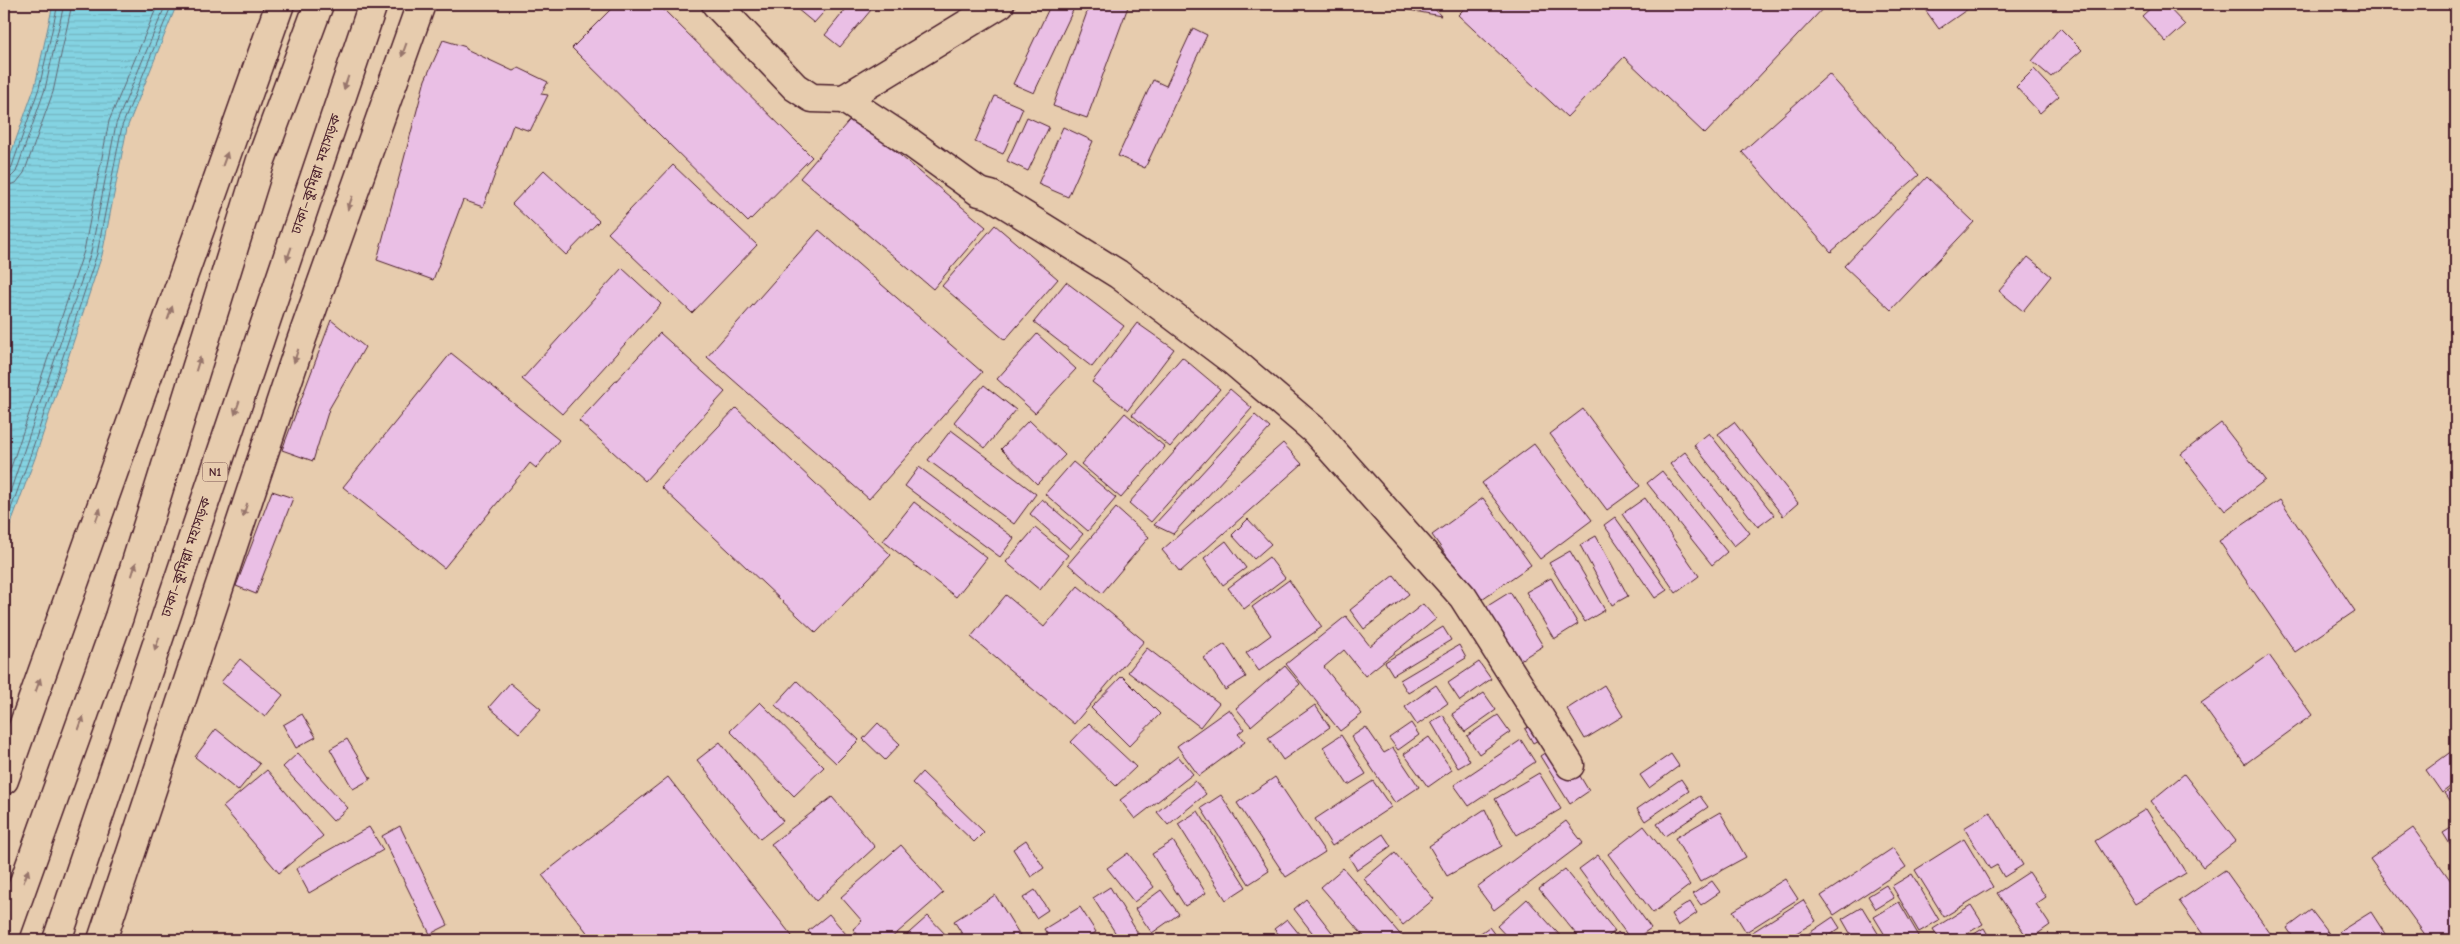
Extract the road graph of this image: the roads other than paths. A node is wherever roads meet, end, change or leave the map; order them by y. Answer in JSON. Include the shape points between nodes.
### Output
{"nodes":[{"id":1,"x":280,"y":4,"type":"edge"},
{"id":2,"x":319,"y":4,"type":"edge"},
{"id":3,"x":373,"y":4,"type":"edge"},
{"id":4,"x":421,"y":4,"type":"edge"},
{"id":5,"x":716,"y":4,"type":"edge"},
{"id":6,"x":1000,"y":4,"type":"edge"},
{"id":7,"x":844,"y":99,"type":"junction"},
{"id":8,"x":1570,"y":764,"type":"dead end"},
{"id":9,"x":4,"y":780,"type":"edge"},
{"id":10,"x":4,"y":938,"type":"edge"},
{"id":11,"x":57,"y":940,"type":"edge"},
{"id":12,"x":102,"y":940,"type":"edge"}],
"edges":[{"from":9,"to":1,"type":"main road","one_way":true},
{"from":10,"to":2,"type":"main road","one_way":true,"via":[[119,617],[261,160]]},
{"from":3,"to":11,"type":"main road","name":"ঢাকা–কুমিল্লা মহাসড়ক","number":"N1","one_way":true},
{"from":4,"to":12,"type":"main road","one_way":true,"via":[[300,344]]},
{"from":5,"to":7,"type":"main road","via":[[795,88],[812,98]]},
{"from":6,"to":7,"type":"main road"},
{"from":7,"to":8,"type":"main road","via":[[979,192],[991,195],[1118,274],[1234,361],[1314,430],[1463,597]]}]}
